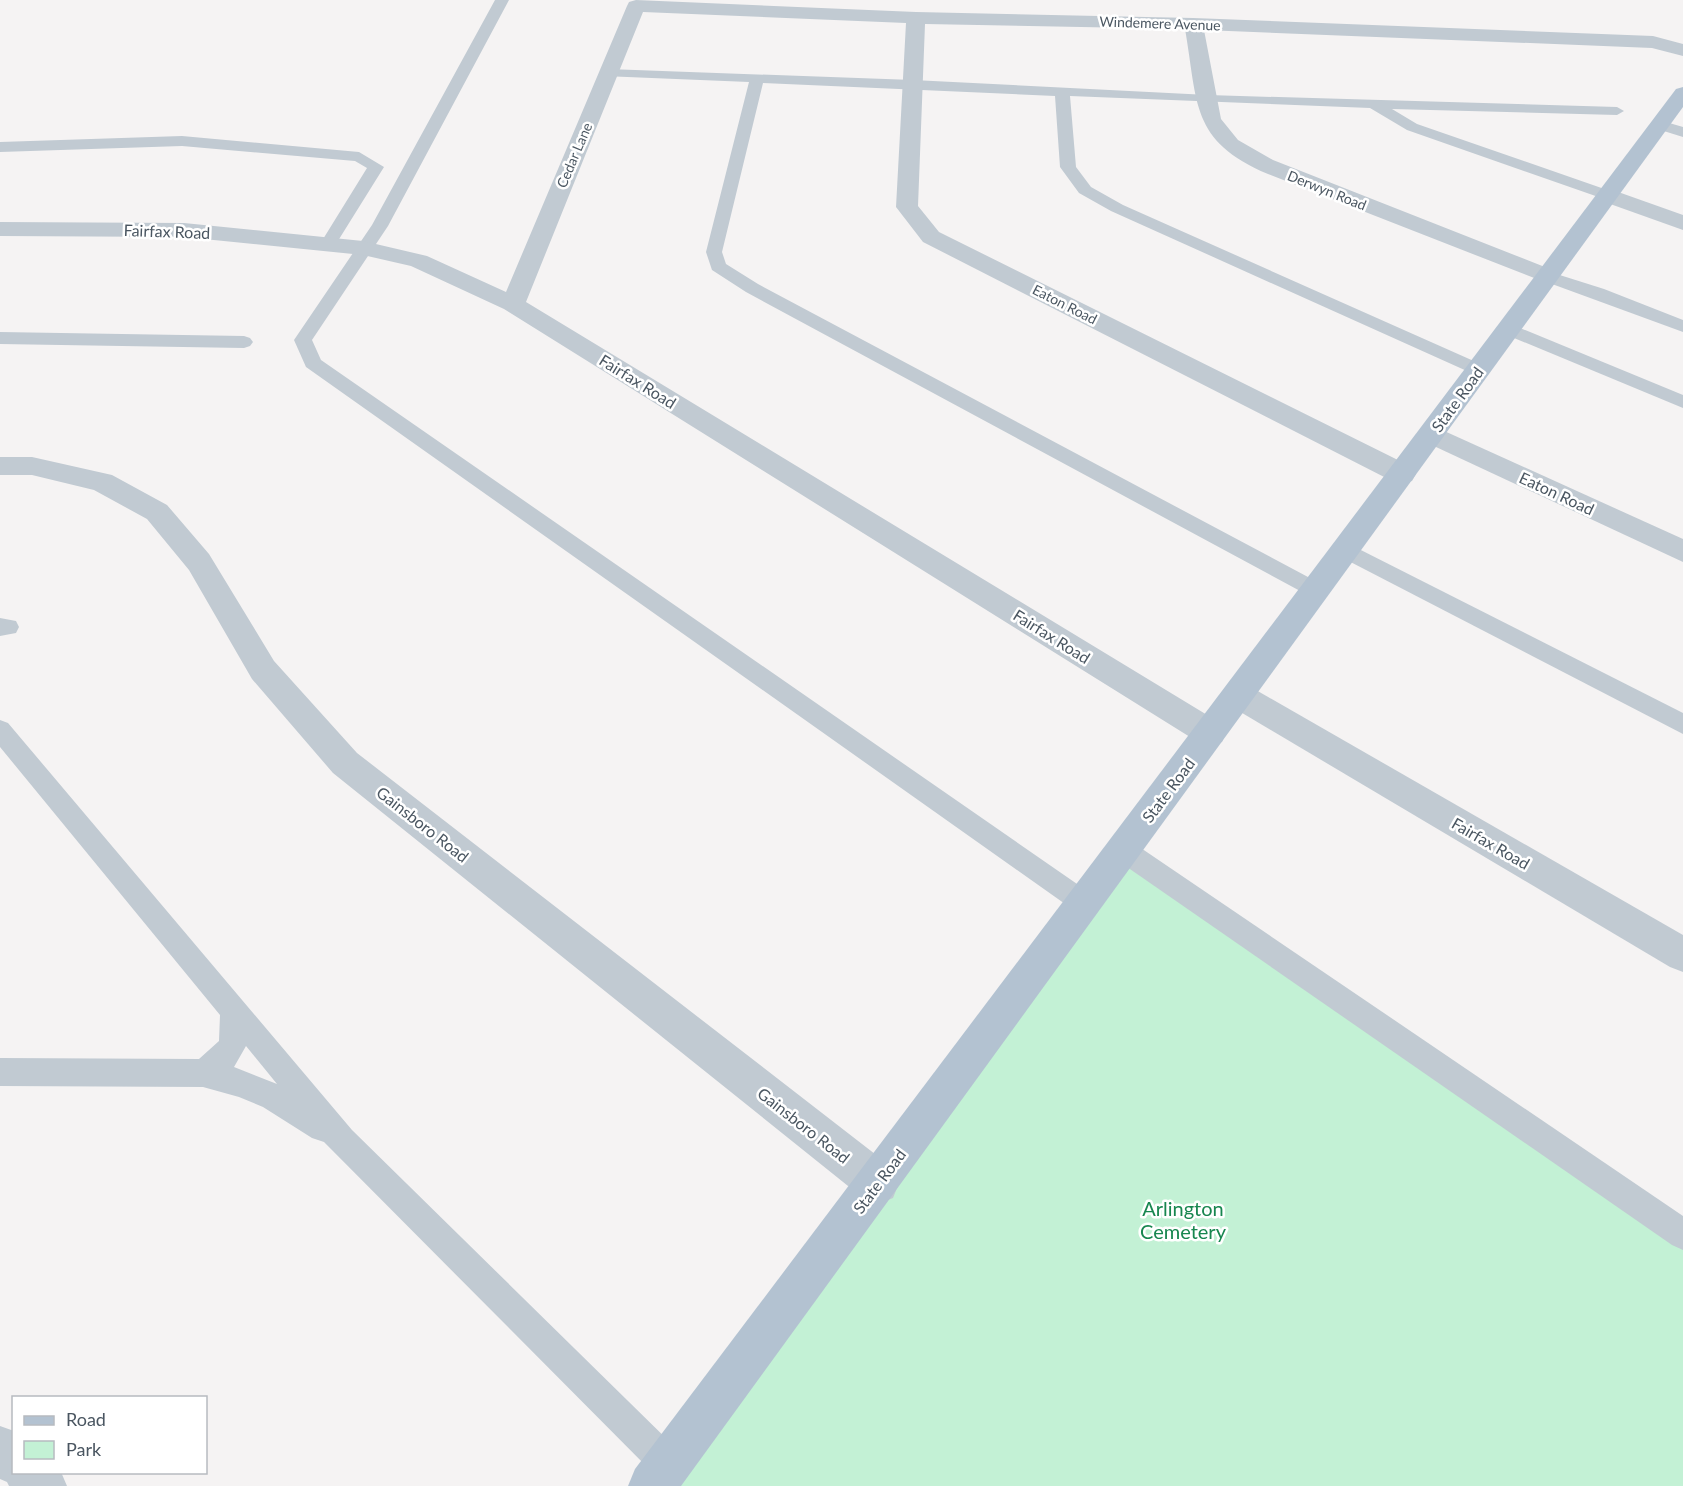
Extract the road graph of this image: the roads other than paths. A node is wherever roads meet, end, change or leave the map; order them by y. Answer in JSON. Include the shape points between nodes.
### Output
{"nodes":[{"id":1,"x":502,"y":0,"type":"edge"},
{"id":2,"x":636,"y":6,"type":"joint"},
{"id":3,"x":916,"y":18,"type":"junction"},
{"id":4,"x":1193,"y":24,"type":"junction"},
{"id":5,"x":1683,"y":50,"type":"edge"},
{"id":6,"x":608,"y":73,"type":"junction"},
{"id":7,"x":758,"y":79,"type":"junction"},
{"id":8,"x":913,"y":84,"type":"junction"},
{"id":9,"x":1062,"y":93,"type":"junction"},
{"id":10,"x":1683,"y":93,"type":"edge"},
{"id":11,"x":1208,"y":99,"type":"junction"},
{"id":12,"x":1372,"y":104,"type":"junction"},
{"id":13,"x":1617,"y":111,"type":"dead end"},
{"id":14,"x":1671,"y":128,"type":"edge"},
{"id":15,"x":0,"y":147,"type":"edge"},
{"id":16,"x":1607,"y":195,"type":"junction"},
{"id":17,"x":1683,"y":223,"type":"edge"},
{"id":18,"x":0,"y":229,"type":"edge"},
{"id":19,"x":328,"y":244,"type":"junction"},
{"id":20,"x":363,"y":248,"type":"junction"},
{"id":21,"x":1548,"y":276,"type":"junction"},
{"id":22,"x":513,"y":304,"type":"junction"},
{"id":23,"x":1683,"y":326,"type":"edge"},
{"id":24,"x":1508,"y":329,"type":"junction"},
{"id":25,"x":0,"y":338,"type":"edge"},
{"id":26,"x":244,"y":342,"type":"dead end"},
{"id":27,"x":1478,"y":370,"type":"junction"},
{"id":28,"x":1683,"y":402,"type":"edge"},
{"id":29,"x":1431,"y":434,"type":"junction"},
{"id":30,"x":0,"y":466,"type":"edge"},
{"id":31,"x":1402,"y":474,"type":"junction"},
{"id":32,"x":1345,"y":550,"type":"junction"},
{"id":33,"x":1683,"y":551,"type":"edge"},
{"id":34,"x":1315,"y":591,"type":"junction"},
{"id":35,"x":1238,"y":695,"type":"junction"},
{"id":36,"x":1683,"y":724,"type":"edge"},
{"id":37,"x":0,"y":730,"type":"edge"},
{"id":38,"x":1210,"y":733,"type":"junction"},
{"id":39,"x":1123,"y":850,"type":"junction"},
{"id":40,"x":1084,"y":903,"type":"junction"},
{"id":41,"x":1683,"y":954,"type":"edge"},
{"id":42,"x":234,"y":1011,"type":"junction"},
{"id":43,"x":0,"y":1072,"type":"edge"},
{"id":44,"x":203,"y":1073,"type":"junction"},
{"id":45,"x":342,"y":1140,"type":"junction"},
{"id":46,"x":878,"y":1183,"type":"junction"},
{"id":47,"x":1683,"y":1234,"type":"edge"},
{"id":48,"x":0,"y":1449,"type":"edge"},
{"id":49,"x":12,"y":1459,"type":"edge"},
{"id":50,"x":28,"y":1474,"type":"edge"},
{"id":51,"x":660,"y":1475,"type":"edge"},
{"id":52,"x":43,"y":1486,"type":"edge"}],
"edges":[{"from":1,"to":20,"type":"lane","via":[[380,226]]},
{"from":2,"to":3,"type":"street","name":"Windemere Avenue"},
{"from":2,"to":6,"type":"street","name":"Cedar Lane"},
{"from":3,"to":4,"type":"street","name":"Windemere Avenue"},
{"from":3,"to":8,"type":"street","name":"Eaton Road"},
{"from":4,"to":5,"type":"street","name":"Windemere Avenue","via":[[1653,42]]},
{"from":4,"to":11,"type":"street","name":"Derwyn Road"},
{"from":6,"to":7,"type":"lane"},
{"from":6,"to":22,"type":"street","name":"Cedar Lane"},
{"from":7,"to":8,"type":"lane"},
{"from":7,"to":34,"type":"lane","via":[[714,252],[718,266],[752,288]]},
{"from":8,"to":9,"type":"lane"},
{"from":8,"to":31,"type":"street","name":"Eaton Road","via":[[908,207],[931,237]]},
{"from":9,"to":11,"type":"lane"},
{"from":9,"to":27,"type":"lane","via":[[1068,167],[1085,190],[1117,208]]},
{"from":10,"to":14,"type":"main road","name":"State Road"},
{"from":11,"to":12,"type":"lane"},
{"from":11,"to":21,"type":"street","name":"Derwyn Road","via":[[1218,132],[1253,160]]},
{"from":12,"to":13,"type":"lane"},
{"from":12,"to":16,"type":"lane","via":[[1412,127]]},
{"from":14,"to":16,"type":"main road","name":"State Road"},
{"from":15,"to":19,"type":"lane","via":[[182,141],[359,157],[376,167]]},
{"from":16,"to":17,"type":"street"},
{"from":16,"to":21,"type":"main road","name":"State Road"},
{"from":18,"to":19,"type":"street","name":"Fairfax Road","via":[[184,230]]},
{"from":19,"to":20,"type":"street","name":"Fairfax Road"},
{"from":20,"to":22,"type":"street","name":"Fairfax Road","via":[[419,261]]},
{"from":20,"to":40,"type":"lane","via":[[303,340],[313,363]]},
{"from":21,"to":23,"type":"lane"},
{"from":21,"to":24,"type":"main road","name":"State Road"},
{"from":22,"to":38,"type":"street","name":"Fairfax Road"},
{"from":24,"to":27,"type":"main road","name":"State Road"},
{"from":24,"to":28,"type":"lane"},
{"from":25,"to":26,"type":"lane"},
{"from":27,"to":29,"type":"main road","name":"State Road"},
{"from":29,"to":31,"type":"main road","name":"State Road"},
{"from":29,"to":33,"type":"street","name":"Eaton Road"},
{"from":30,"to":46,"type":"street","name":"Gainsboro Road","via":[[32,466],[102,482],[158,512],[199,562],[263,670],[345,763]]},
{"from":31,"to":32,"type":"main road","name":"State Road"},
{"from":32,"to":34,"type":"main road","name":"State Road"},
{"from":32,"to":36,"type":"lane"},
{"from":34,"to":35,"type":"main road","name":"State Road"},
{"from":35,"to":38,"type":"main road","name":"State Road"},
{"from":35,"to":41,"type":"street","name":"Fairfax Road"},
{"from":37,"to":42,"type":"lane"},
{"from":38,"to":39,"type":"main road","name":"State Road"},
{"from":39,"to":40,"type":"main road","name":"State Road"},
{"from":39,"to":47,"type":"lane"},
{"from":40,"to":46,"type":"main road","name":"State Road"},
{"from":42,"to":44,"type":"lane","via":[[235,1040],[224,1060]]},
{"from":42,"to":45,"type":"lane"},
{"from":43,"to":44,"type":"lane"},
{"from":44,"to":45,"type":"lane","via":[[273,1097]]},
{"from":45,"to":51,"type":"lane"},
{"from":46,"to":51,"type":"main road","name":"State Road"},
{"from":48,"to":49,"type":"street"},
{"from":50,"to":52,"type":"street"}]}
